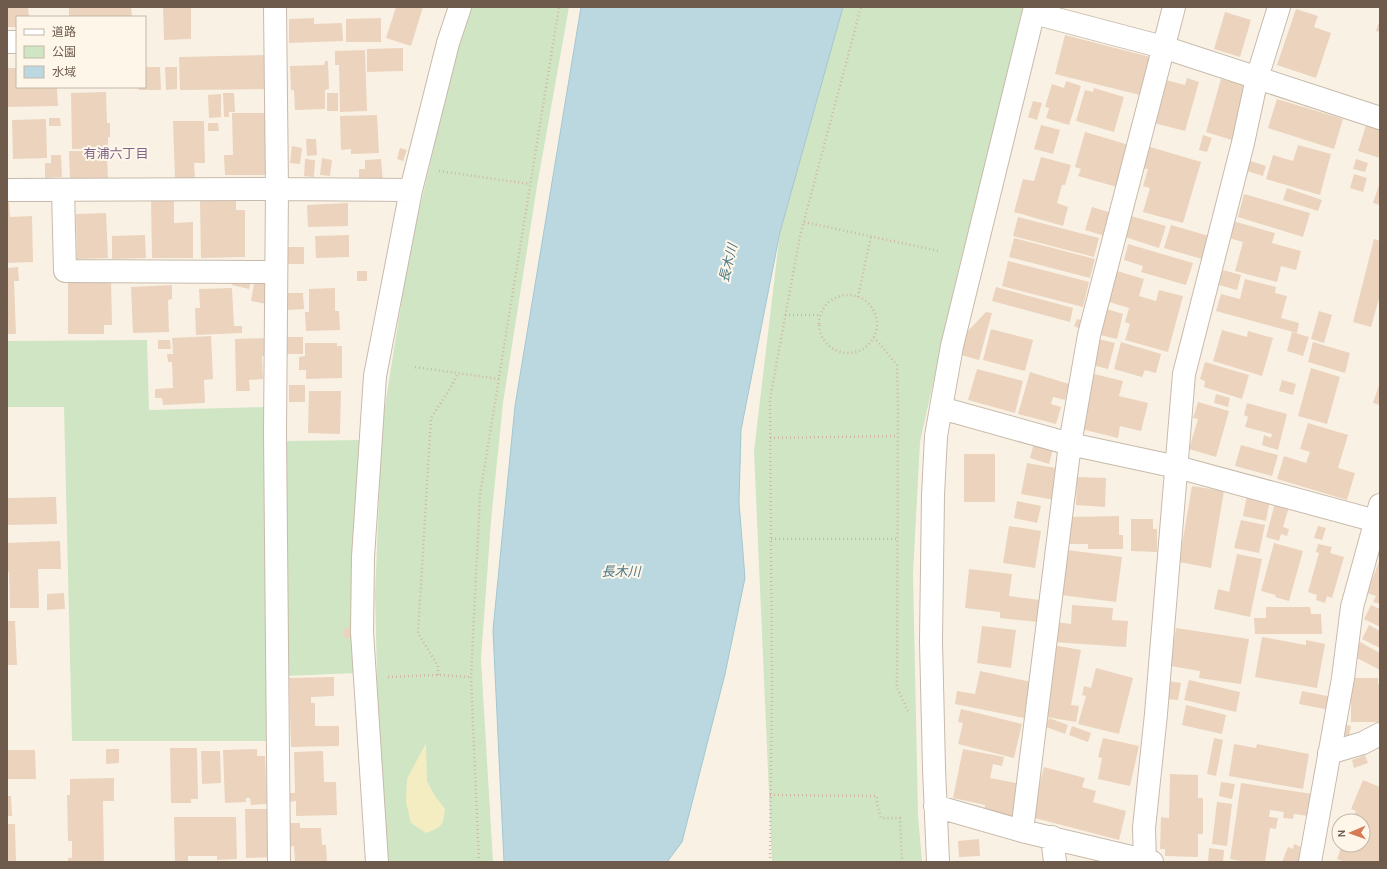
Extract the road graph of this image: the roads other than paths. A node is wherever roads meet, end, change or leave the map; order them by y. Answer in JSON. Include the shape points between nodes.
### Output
{"nodes":[{"id":1,"x":275,"y":7,"type":"edge"},
{"id":2,"x":460,"y":7,"type":"edge"},
{"id":3,"x":1174,"y":7,"type":"edge"},
{"id":4,"x":1279,"y":7,"type":"edge"},
{"id":5,"x":1034,"y":10,"type":"edge"},
{"id":6,"x":1163,"y":47,"type":"junction"},
{"id":7,"x":1257,"y":78,"type":"junction"},
{"id":8,"x":1380,"y":118,"type":"edge"},
{"id":9,"x":277,"y":189,"type":"junction"},
{"id":10,"x":7,"y":190,"type":"edge"},
{"id":11,"x":63,"y":190,"type":"junction"},
{"id":12,"x":411,"y":190,"type":"junction"},
{"id":13,"x":275,"y":272,"type":"junction"},
{"id":14,"x":941,"y":408,"type":"junction"},
{"id":15,"x":1070,"y":444,"type":"junction"},
{"id":16,"x":1177,"y":467,"type":"junction"},
{"id":17,"x":1378,"y":513,"type":"edge"},
{"id":18,"x":1380,"y":734,"type":"edge"},
{"id":19,"x":1329,"y":753,"type":"junction"},
{"id":20,"x":935,"y":806,"type":"junction"},
{"id":21,"x":1022,"y":831,"type":"junction"},
{"id":22,"x":1052,"y":837,"type":"junction"},
{"id":23,"x":1148,"y":861,"type":"edge"},
{"id":24,"x":279,"y":862,"type":"edge"},
{"id":25,"x":376,"y":862,"type":"edge"},
{"id":26,"x":938,"y":862,"type":"edge"},
{"id":27,"x":1055,"y":862,"type":"edge"},
{"id":28,"x":1310,"y":862,"type":"edge"}],
"edges":[{"from":1,"to":9,"type":"street"},
{"from":2,"to":12,"type":"street","via":[[448,43]]},
{"from":3,"to":6,"type":"street"},
{"from":4,"to":7,"type":"street"},
{"from":5,"to":6,"type":"street"},
{"from":5,"to":14,"type":"street","via":[[952,346]]},
{"from":6,"to":7,"type":"street"},
{"from":6,"to":15,"type":"street","via":[[1089,335]]},
{"from":7,"to":8,"type":"street"},
{"from":7,"to":16,"type":"street","via":[[1244,143],[1184,374]]},
{"from":9,"to":11,"type":"street"},
{"from":9,"to":12,"type":"street"},
{"from":9,"to":13,"type":"street"},
{"from":10,"to":11,"type":"street"},
{"from":11,"to":13,"type":"street","via":[[65,271]]},
{"from":12,"to":25,"type":"street","via":[[375,376],[363,557],[362,632]]},
{"from":13,"to":24,"type":"street"},
{"from":14,"to":15,"type":"street"},
{"from":14,"to":20,"type":"street","via":[[936,436],[933,495],[931,626]]},
{"from":15,"to":16,"type":"street"},
{"from":15,"to":21,"type":"street"},
{"from":16,"to":17,"type":"street"},
{"from":16,"to":23,"type":"street","via":[[1144,828]]},
{"from":17,"to":19,"type":"street","via":[[1352,607],[1343,678]]},
{"from":18,"to":19,"type":"street","via":[[1363,743]]},
{"from":19,"to":28,"type":"street"},
{"from":20,"to":21,"type":"street"},
{"from":20,"to":26,"type":"street"},
{"from":21,"to":22,"type":"street"},
{"from":22,"to":23,"type":"street"},
{"from":22,"to":27,"type":"street"}]}
